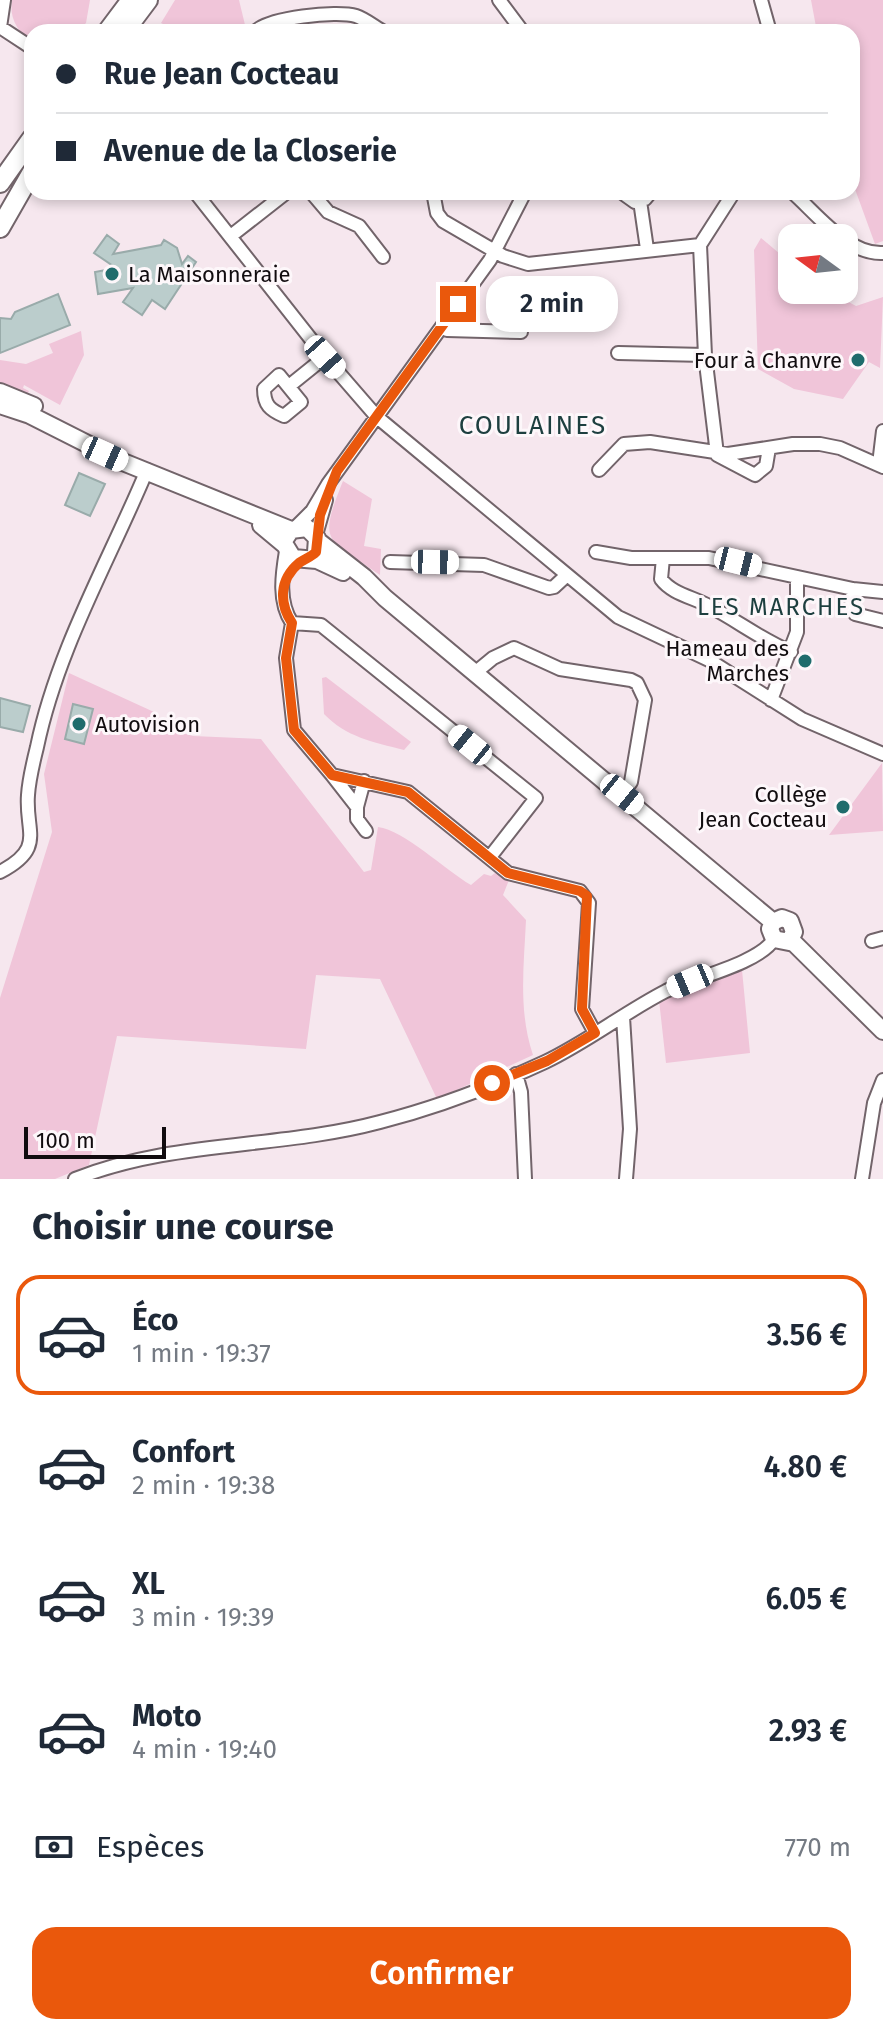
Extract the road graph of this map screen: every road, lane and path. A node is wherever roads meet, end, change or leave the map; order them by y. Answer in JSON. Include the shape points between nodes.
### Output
{"nodes":[{"id":1,"x":4,"y":0,"type":"edge"},
{"id":2,"x":131,"y":0,"type":"edge"},
{"id":3,"x":148,"y":0,"type":"edge"},
{"id":4,"x":499,"y":0,"type":"edge"},
{"id":5,"x":761,"y":0,"type":"edge"},
{"id":6,"x":113,"y":24,"type":"edge"},
{"id":7,"x":130,"y":24,"type":"edge"},
{"id":8,"x":266,"y":24,"type":"edge"},
{"id":9,"x":370,"y":24,"type":"edge"},
{"id":10,"x":517,"y":24,"type":"edge"},
{"id":11,"x":768,"y":24,"type":"edge"},
{"id":12,"x":0,"y":27,"type":"edge"},
{"id":13,"x":24,"y":43,"type":"edge"},
{"id":14,"x":24,"y":134,"type":"edge"},
{"id":15,"x":24,"y":149,"type":"edge"},
{"id":16,"x":0,"y":166,"type":"edge"},
{"id":17,"x":24,"y":169,"type":"edge"},
{"id":18,"x":0,"y":183,"type":"edge"},
{"id":19,"x":24,"y":186,"type":"edge"},
{"id":20,"x":202,"y":200,"type":"edge"},
{"id":21,"x":277,"y":200,"type":"edge"},
{"id":22,"x":318,"y":200,"type":"edge"},
{"id":23,"x":435,"y":200,"type":"edge"},
{"id":24,"x":521,"y":200,"type":"edge"},
{"id":25,"x":629,"y":200,"type":"edge"},
{"id":26,"x":729,"y":200,"type":"edge"},
{"id":27,"x":801,"y":200,"type":"edge"},
{"id":28,"x":640,"y":201,"type":"joint"},
{"id":29,"x":0,"y":203,"type":"edge"},
{"id":30,"x":0,"y":228,"type":"edge"},
{"id":31,"x":232,"y":235,"type":"junction"},
{"id":32,"x":700,"y":245,"type":"junction"},
{"id":33,"x":647,"y":249,"type":"junction"},
{"id":34,"x":495,"y":252,"type":"junction"},
{"id":35,"x":883,"y":253,"type":"edge"},
{"id":36,"x":383,"y":257,"type":"dead end"},
{"id":37,"x":442,"y":327,"type":"junction"},
{"id":38,"x":521,"y":332,"type":"dead end"},
{"id":39,"x":618,"y":353,"type":"dead end"},
{"id":40,"x":705,"y":355,"type":"junction"},
{"id":41,"x":325,"y":357,"type":"junction"},
{"id":42,"x":289,"y":386,"type":"dead end"},
{"id":43,"x":0,"y":392,"type":"edge"},
{"id":44,"x":0,"y":405,"type":"edge"},
{"id":45,"x":0,"y":416,"type":"edge"},
{"id":46,"x":377,"y":417,"type":"junction"},
{"id":47,"x":883,"y":431,"type":"edge"},
{"id":48,"x":93,"y":448,"type":"junction"},
{"id":49,"x":769,"y":448,"type":"junction"},
{"id":50,"x":717,"y":454,"type":"junction"},
{"id":51,"x":881,"y":466,"type":"edge"},
{"id":52,"x":147,"y":470,"type":"junction"},
{"id":53,"x":599,"y":470,"type":"dead end"},
{"id":54,"x":337,"y":471,"type":"junction"},
{"id":55,"x":290,"y":538,"type":"junction"},
{"id":56,"x":317,"y":538,"type":"junction"},
{"id":57,"x":596,"y":552,"type":"dead end"},
{"id":58,"x":663,"y":558,"type":"junction"},
{"id":59,"x":305,"y":560,"type":"junction"},
{"id":60,"x":390,"y":562,"type":"dead end"},
{"id":61,"x":567,"y":575,"type":"junction"},
{"id":62,"x":797,"y":577,"type":"junction"},
{"id":63,"x":283,"y":583,"type":"junction"},
{"id":64,"x":853,"y":589,"type":"junction"},
{"id":65,"x":883,"y":592,"type":"edge"},
{"id":66,"x":385,"y":598,"type":"junction"},
{"id":67,"x":883,"y":621,"type":"edge"},
{"id":68,"x":292,"y":623,"type":"junction"},
{"id":69,"x":791,"y":652,"type":"junction"},
{"id":70,"x":476,"y":672,"type":"junction"},
{"id":71,"x":771,"y":700,"type":"junction"},
{"id":72,"x":883,"y":754,"type":"edge"},
{"id":73,"x":332,"y":775,"type":"junction"},
{"id":74,"x":364,"y":781,"type":"junction"},
{"id":75,"x":622,"y":794,"type":"junction"},
{"id":76,"x":357,"y":807,"type":"junction"},
{"id":77,"x":366,"y":831,"type":"dead end"},
{"id":78,"x":490,"y":857,"type":"junction"},
{"id":79,"x":0,"y":872,"type":"edge"},
{"id":80,"x":779,"y":934,"type":"junction"},
{"id":81,"x":623,"y":1017,"type":"junction"},
{"id":82,"x":883,"y":1031,"type":"edge"},
{"id":83,"x":595,"y":1033,"type":"junction"},
{"id":84,"x":516,"y":1074,"type":"junction"},
{"id":85,"x":883,"y":1080,"type":"edge"},
{"id":86,"x":883,"y":1090,"type":"edge"},
{"id":87,"x":874,"y":1103,"type":"junction"},
{"id":88,"x":75,"y":1179,"type":"edge"},
{"id":89,"x":525,"y":1179,"type":"edge"},
{"id":90,"x":626,"y":1179,"type":"edge"},
{"id":91,"x":862,"y":1179,"type":"edge"}],
"edges":[{"from":1,"to":12,"type":"street"},
{"from":2,"to":6,"type":"highway"},
{"from":3,"to":7,"type":"highway"},
{"from":4,"to":10,"type":"street"},
{"from":5,"to":11,"type":"street"},
{"from":8,"to":9,"type":"street","via":[[343,13]]},
{"from":12,"to":13,"type":"street"},
{"from":14,"to":16,"type":"highway"},
{"from":15,"to":18,"type":"highway"},
{"from":17,"to":29,"type":"highway"},
{"from":19,"to":30,"type":"highway"},
{"from":20,"to":31,"type":"street"},
{"from":21,"to":31,"type":"street"},
{"from":22,"to":36,"type":"street","via":[[328,212],[359,226]]},
{"from":23,"to":34,"type":"street","via":[[439,218]]},
{"from":24,"to":34,"type":"street"},
{"from":25,"to":28,"type":"street"},
{"from":26,"to":32,"type":"street"},
{"from":27,"to":35,"type":"street","via":[[854,246],[867,254]]},
{"from":28,"to":33,"type":"street"},
{"from":31,"to":41,"type":"street"},
{"from":32,"to":33,"type":"street"},
{"from":32,"to":40,"type":"street"},
{"from":33,"to":34,"type":"street","via":[[528,264]]},
{"from":34,"to":37,"type":"street"},
{"from":37,"to":38,"type":"street"},
{"from":37,"to":46,"type":"street"},
{"from":39,"to":40,"type":"street"},
{"from":40,"to":50,"type":"street"},
{"from":41,"to":42,"type":"street"},
{"from":41,"to":46,"type":"street"},
{"from":43,"to":52,"type":"main road","via":[[45,411]]},
{"from":44,"to":48,"type":"main road"},
{"from":45,"to":48,"type":"main road"},
{"from":46,"to":54,"type":"street"},
{"from":46,"to":61,"type":"street"},
{"from":47,"to":51,"type":"street"},
{"from":48,"to":52,"type":"main road"},
{"from":49,"to":50,"type":"street"},
{"from":49,"to":50,"type":"street","via":[[766,466],[755,475]]},
{"from":49,"to":51,"type":"street","via":[[820,444]]},
{"from":50,"to":53,"type":"street","via":[[650,442],[624,444]]},
{"from":52,"to":55,"type":"main road"},
{"from":52,"to":79,"type":"street","via":[[47,699],[27,798],[32,823],[28,848]]},
{"from":54,"to":55,"type":"street"},
{"from":54,"to":56,"type":"street"},
{"from":55,"to":56,"type":"main road","via":[[307,528]]},
{"from":55,"to":59,"type":"main road","via":[[293,558]]},
{"from":55,"to":63,"type":"street"},
{"from":56,"to":59,"type":"main road","via":[[316,552]]},
{"from":56,"to":66,"type":"main road"},
{"from":57,"to":58,"type":"street"},
{"from":58,"to":62,"type":"street","via":[[709,558]]},
{"from":58,"to":69,"type":"street","via":[[661,579],[667,588]]},
{"from":59,"to":63,"type":"street"},
{"from":59,"to":66,"type":"main road","via":[[336,567]]},
{"from":60,"to":61,"type":"street","via":[[484,565],[549,588]]},
{"from":61,"to":71,"type":"street","via":[[618,617],[709,660]]},
{"from":62,"to":64,"type":"street"},
{"from":62,"to":69,"type":"street","via":[[797,632]]},
{"from":63,"to":68,"type":"street","via":[[285,612]]},
{"from":64,"to":65,"type":"street"},
{"from":64,"to":67,"type":"street","via":[[855,614]]},
{"from":66,"to":70,"type":"main road"},
{"from":68,"to":73,"type":"street","via":[[286,658],[294,730]]},
{"from":68,"to":78,"type":"street","via":[[321,625],[536,798]]},
{"from":69,"to":71,"type":"street"},
{"from":70,"to":75,"type":"main road"},
{"from":70,"to":75,"type":"street","via":[[514,648],[560,669],[637,683],[645,700],[631,782]]},
{"from":71,"to":72,"type":"street"},
{"from":73,"to":74,"type":"street"},
{"from":73,"to":76,"type":"street"},
{"from":74,"to":76,"type":"street"},
{"from":74,"to":78,"type":"street","via":[[408,792]]},
{"from":75,"to":80,"type":"main road"},
{"from":76,"to":77,"type":"street","via":[[357,819]]},
{"from":78,"to":83,"type":"street","via":[[508,873],[587,896],[582,1009]]},
{"from":80,"to":81,"type":"street","via":[[761,954],[665,992]]},
{"from":80,"to":82,"type":"main road"},
{"from":81,"to":83,"type":"street"},
{"from":81,"to":90,"type":"street","via":[[630,1129]]},
{"from":83,"to":84,"type":"street"},
{"from":84,"to":88,"type":"street","via":[[378,1123],[140,1159]]},
{"from":84,"to":89,"type":"street"},
{"from":85,"to":87,"type":"street"},
{"from":86,"to":87,"type":"street"},
{"from":87,"to":91,"type":"street"}]}
